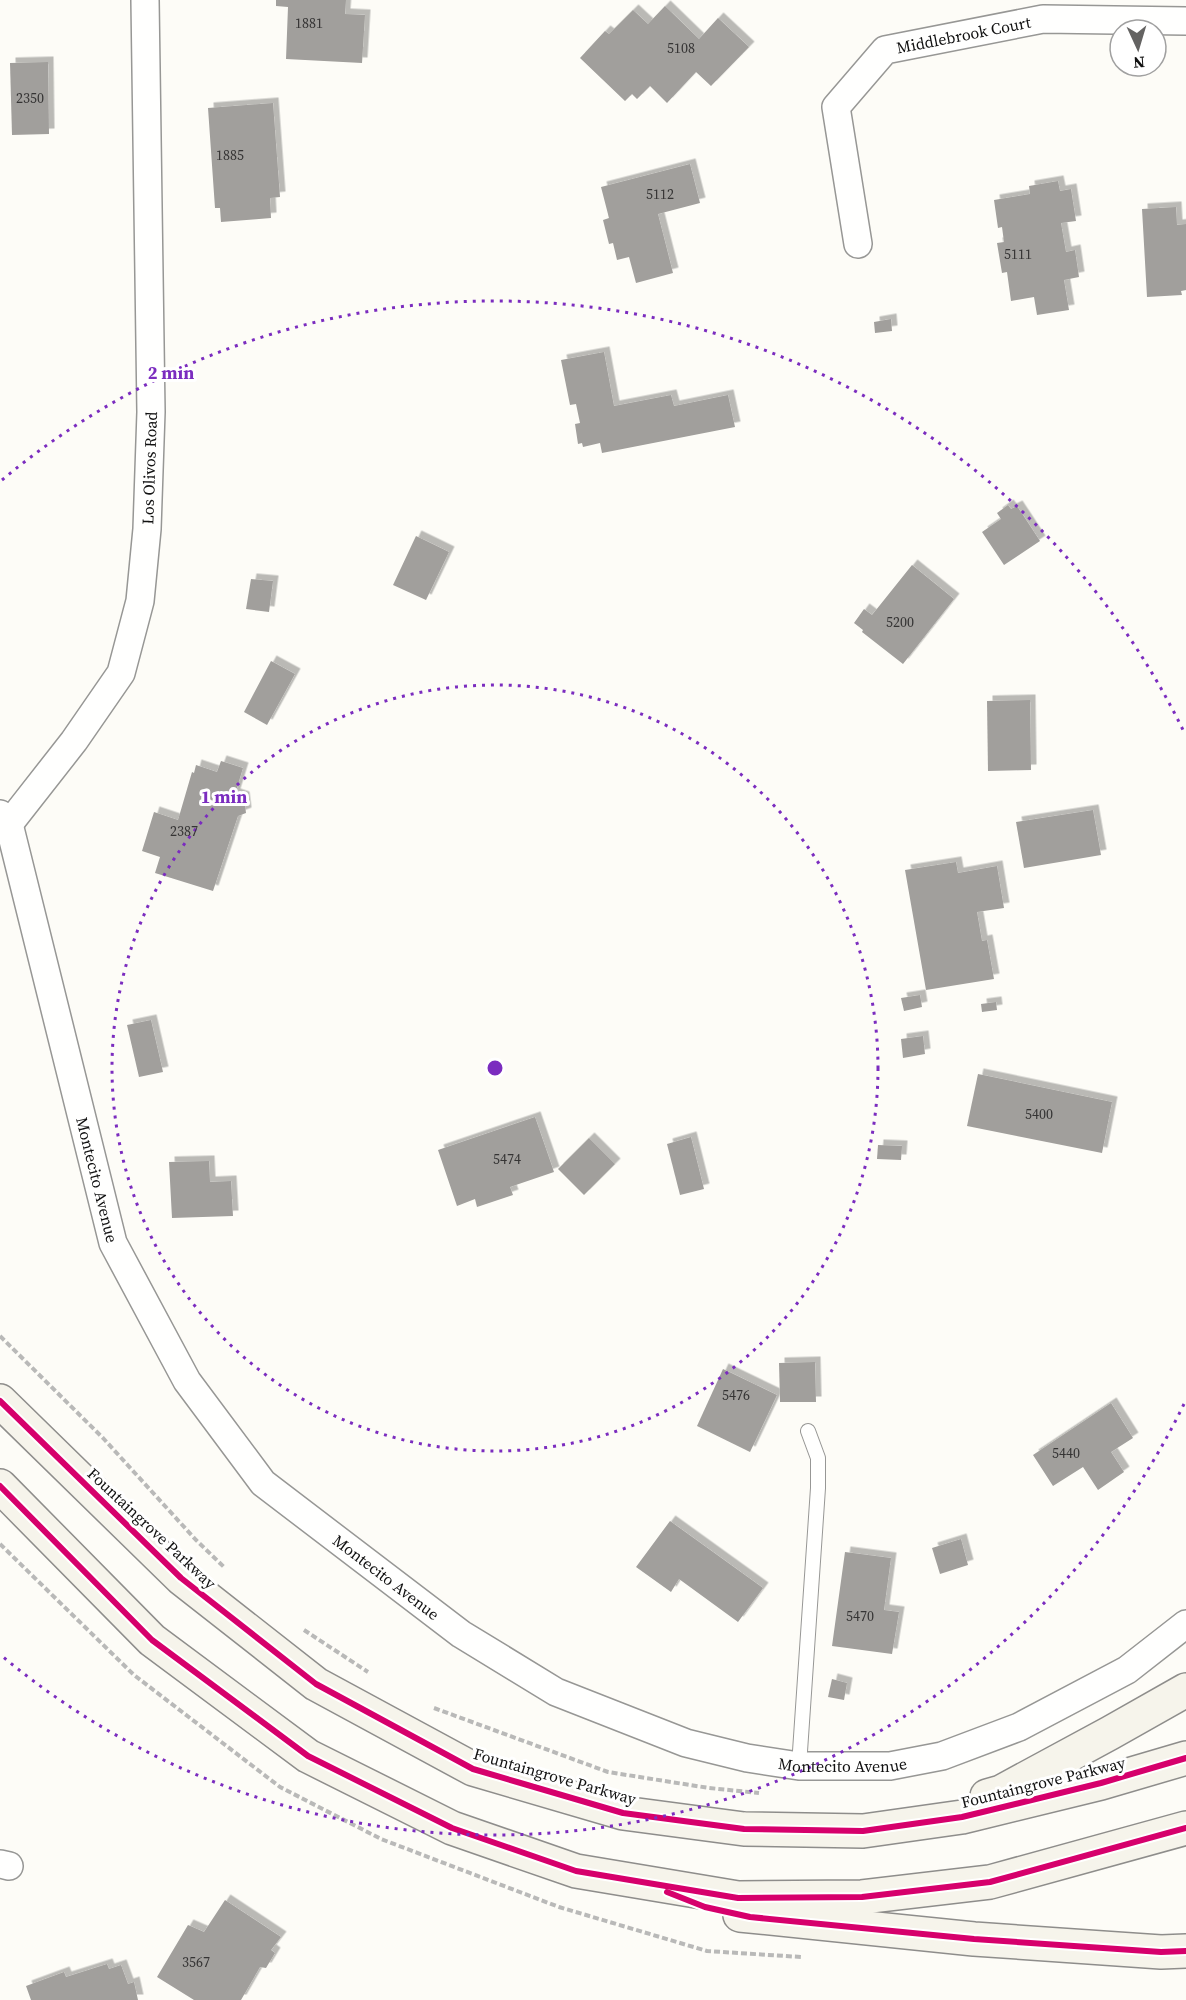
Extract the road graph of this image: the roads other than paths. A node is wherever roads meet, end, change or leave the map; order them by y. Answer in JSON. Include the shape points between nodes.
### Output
{"nodes":[{"id":1,"x":145,"y":0,"type":"edge"},
{"id":2,"x":1186,"y":21,"type":"edge"},
{"id":3,"x":858,"y":244,"type":"dead end"},
{"id":4,"x":5,"y":819,"type":"edge"},
{"id":5,"x":0,"y":1401,"type":"edge"},
{"id":6,"x":808,"y":1431,"type":"dead end"},
{"id":7,"x":0,"y":1486,"type":"edge"},
{"id":8,"x":1186,"y":1624,"type":"edge"},
{"id":9,"x":1186,"y":1689,"type":"edge"},
{"id":10,"x":1186,"y":1758,"type":"edge"},
{"id":11,"x":799,"y":1766,"type":"junction"},
{"id":12,"x":1186,"y":1828,"type":"edge"},
{"id":13,"x":863,"y":1831,"type":"junction"},
{"id":14,"x":642,"y":1881,"type":"junction"},
{"id":15,"x":1186,"y":1951,"type":"edge"}],
"edges":[{"from":1,"to":4,"type":"street","name":"Los Olivos Road","via":[[151,412],[140,601],[121,673],[74,741]]},
{"from":2,"to":3,"type":"street","name":"Middlebrook Court","via":[[1043,19],[885,50],[836,107]]},
{"from":4,"to":11,"type":"street","name":"Montecito Avenue","via":[[113,1243],[187,1381],[263,1483],[460,1634],[556,1692],[686,1743]]},
{"from":5,"to":13,"type":"main road","name":"Fountaingrove Parkway","via":[[181,1578],[316,1684],[473,1769],[623,1813],[744,1829]]},
{"from":6,"to":11,"type":"lane","via":[[818,1458]]},
{"from":7,"to":14,"type":"main road","via":[[152,1640],[308,1756],[452,1828],[576,1870]]},
{"from":8,"to":11,"type":"street","name":"Montecito Avenue","via":[[1127,1670],[1019,1727],[942,1756],[890,1766]]},
{"from":9,"to":13,"type":"main road","via":[[1001,1792]]},
{"from":10,"to":13,"type":"main road","name":"Fountaingrove Parkway","via":[[963,1817]]},
{"from":12,"to":14,"type":"main road","via":[[990,1882],[862,1897],[738,1898]]},
{"from":14,"to":15,"type":"main road","via":[[705,1907],[750,1917],[974,1939]]}]}
